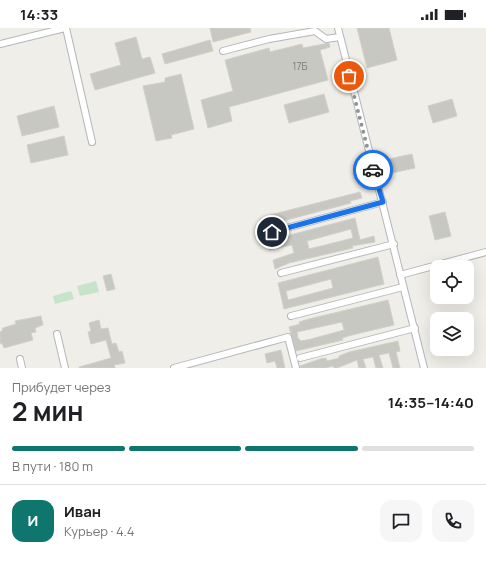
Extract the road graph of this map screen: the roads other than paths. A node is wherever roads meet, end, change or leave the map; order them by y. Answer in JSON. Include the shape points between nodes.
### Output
{"nodes":[{"id":1,"x":66,"y":28,"type":"edge"},
{"id":2,"x":338,"y":28,"type":"edge"},
{"id":3,"x":340,"y":37,"type":"junction"},
{"id":4,"x":0,"y":44,"type":"edge"},
{"id":5,"x":223,"y":51,"type":"dead end"},
{"id":6,"x":92,"y":142,"type":"dead end"},
{"id":7,"x":383,"y":202,"type":"junction"},
{"id":8,"x":272,"y":232,"type":"dead end"},
{"id":9,"x":394,"y":244,"type":"junction"},
{"id":10,"x":486,"y":252,"type":"edge"},
{"id":11,"x":281,"y":273,"type":"dead end"},
{"id":12,"x":400,"y":276,"type":"junction"},
{"id":13,"x":403,"y":286,"type":"junction"},
{"id":14,"x":291,"y":316,"type":"dead end"},
{"id":15,"x":415,"y":328,"type":"junction"},
{"id":16,"x":57,"y":334,"type":"dead end"},
{"id":17,"x":300,"y":358,"type":"dead end"},
{"id":18,"x":20,"y":359,"type":"dead end"},
{"id":19,"x":22,"y":368,"type":"edge"},
{"id":20,"x":65,"y":368,"type":"edge"},
{"id":21,"x":174,"y":368,"type":"edge"},
{"id":22,"x":296,"y":368,"type":"edge"},
{"id":23,"x":424,"y":368,"type":"edge"}],
"edges":[{"from":1,"to":4,"type":"street"},
{"from":1,"to":6,"type":"street"},
{"from":2,"to":3,"type":"street"},
{"from":3,"to":5,"type":"street","via":[[326,39],[315,31]]},
{"from":3,"to":7,"type":"street"},
{"from":7,"to":8,"type":"street"},
{"from":7,"to":9,"type":"street"},
{"from":9,"to":11,"type":"street"},
{"from":9,"to":12,"type":"street"},
{"from":10,"to":12,"type":"street"},
{"from":12,"to":13,"type":"street"},
{"from":13,"to":14,"type":"street"},
{"from":13,"to":15,"type":"street"},
{"from":15,"to":17,"type":"street"},
{"from":15,"to":23,"type":"street"},
{"from":16,"to":20,"type":"street"},
{"from":18,"to":19,"type":"street"},
{"from":21,"to":22,"type":"street","via":[[288,338]]}]}
